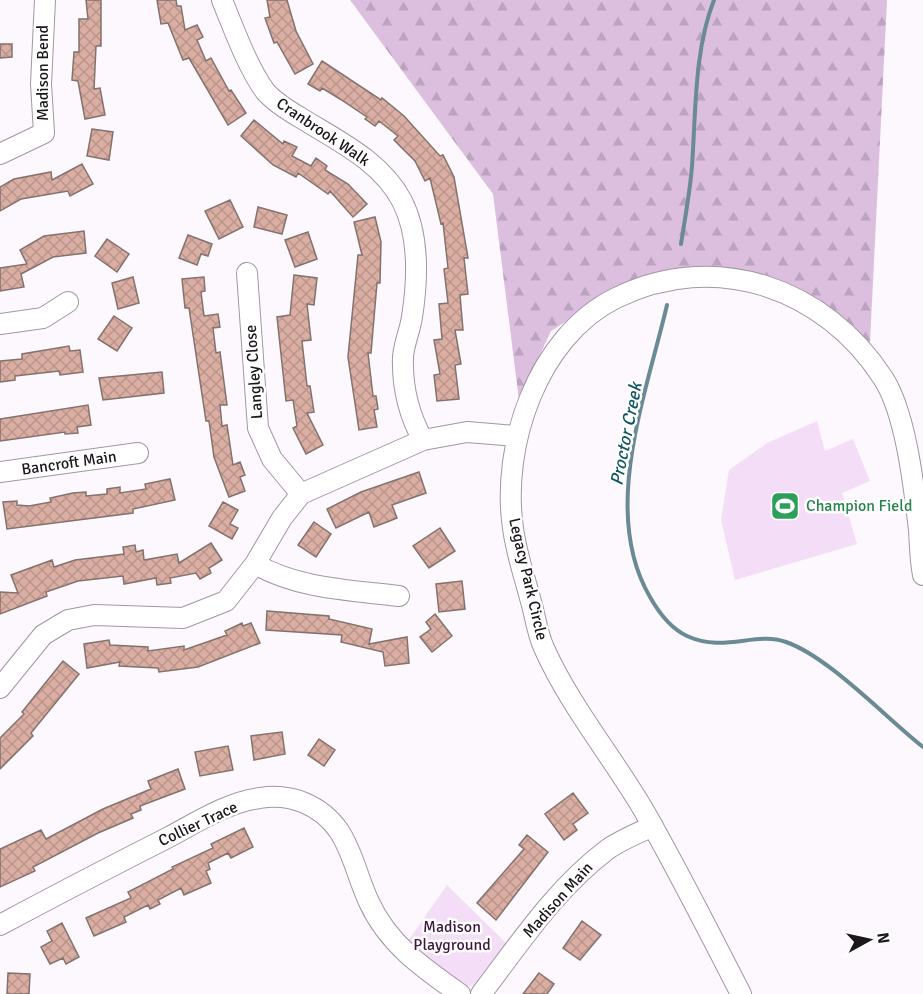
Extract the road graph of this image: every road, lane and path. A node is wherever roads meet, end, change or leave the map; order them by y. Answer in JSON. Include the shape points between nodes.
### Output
{"nodes":[{"id":1,"x":45,"y":0,"type":"edge"},
{"id":2,"x":222,"y":0,"type":"edge"},
{"id":3,"x":0,"y":154,"type":"edge"},
{"id":4,"x":247,"y":273,"type":"dead end"},
{"id":5,"x":68,"y":302,"type":"dead end"},
{"id":6,"x":0,"y":324,"type":"edge"},
{"id":7,"x":516,"y":436,"type":"junction"},
{"id":8,"x":423,"y":440,"type":"junction"},
{"id":9,"x":138,"y":453,"type":"dead end"},
{"id":10,"x":0,"y":472,"type":"edge"},
{"id":11,"x":301,"y":494,"type":"junction"},
{"id":12,"x":921,"y":528,"type":"edge"},
{"id":13,"x":255,"y":564,"type":"junction"},
{"id":14,"x":923,"y":575,"type":"edge"},
{"id":15,"x":399,"y":596,"type":"dead end"},
{"id":16,"x":4,"y":675,"type":"edge"},
{"id":17,"x":653,"y":826,"type":"junction"},
{"id":18,"x":0,"y":926,"type":"edge"},
{"id":19,"x":460,"y":994,"type":"edge"},
{"id":20,"x":481,"y":994,"type":"edge"},
{"id":21,"x":741,"y":994,"type":"edge"}],
"edges":[{"from":1,"to":3,"type":"street","name":"Madison Bend","via":[[41,84],[44,133]]},
{"from":2,"to":8,"type":"street","name":"Cranbrook Walk","via":[[265,91],[371,163],[402,201],[417,260],[403,370],[412,417]]},
{"from":4,"to":11,"type":"street","name":"Langley Close","via":[[258,428],[272,459]]},
{"from":5,"to":6,"type":"street","via":[[43,318]]},
{"from":7,"to":8,"type":"street","via":[[467,432]]},
{"from":7,"to":12,"type":"street","name":"Legacy Park Circle","via":[[526,401],[549,363],[589,316],[613,299],[640,288],[684,279],[748,281],[818,309],[845,331],[883,378],[897,408]]},
{"from":7,"to":17,"type":"street","name":"Legacy Park Circle","via":[[510,484],[513,530],[543,646],[582,716]]},
{"from":8,"to":11,"type":"street"},
{"from":9,"to":10,"type":"street","name":"Bancroft Main"},
{"from":11,"to":13,"type":"street"},
{"from":12,"to":14,"type":"street","name":"Legacy Park Circle"},
{"from":13,"to":15,"type":"street","via":[[276,576],[304,584]]},
{"from":13,"to":16,"type":"street","via":[[226,601],[183,618],[94,615],[68,620],[43,635]]},
{"from":17,"to":20,"type":"street","name":"Madison Main","via":[[610,848],[579,873],[541,914]]},
{"from":17,"to":21,"type":"street","name":"Legacy Park Circle"},
{"from":18,"to":19,"type":"street","name":"Collier Trace","via":[[219,811],[258,798],[287,798],[325,814],[339,832],[369,902],[392,940],[414,962]]}]}
